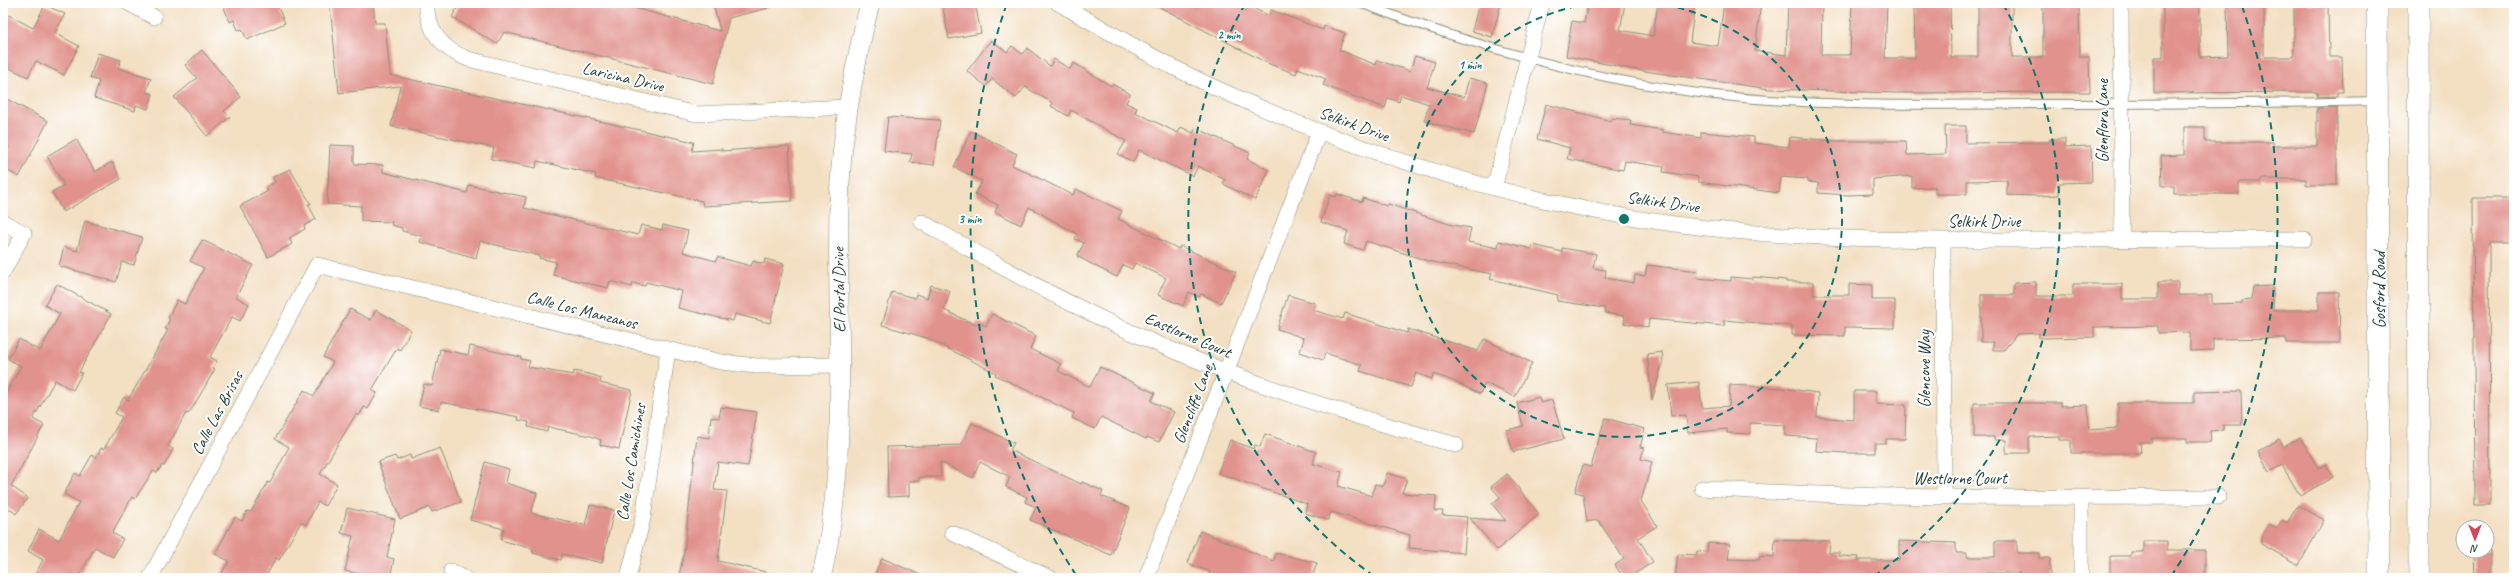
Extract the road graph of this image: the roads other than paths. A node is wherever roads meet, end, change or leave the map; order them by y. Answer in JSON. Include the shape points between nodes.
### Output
{"nodes":[{"id":1,"x":128,"y":3,"type":"edge"},
{"id":2,"x":426,"y":3,"type":"edge"},
{"id":3,"x":870,"y":3,"type":"edge"},
{"id":4,"x":1058,"y":3,"type":"edge"},
{"id":5,"x":1360,"y":3,"type":"edge"},
{"id":6,"x":1542,"y":3,"type":"edge"},
{"id":7,"x":2121,"y":3,"type":"edge"},
{"id":8,"x":2377,"y":3,"type":"edge"},
{"id":9,"x":2418,"y":3,"type":"edge"},
{"id":10,"x":154,"y":17,"type":"dead end"},
{"id":11,"x":1528,"y":57,"type":"junction"},
{"id":12,"x":2378,"y":101,"type":"junction"},
{"id":13,"x":2121,"y":104,"type":"junction"},
{"id":14,"x":848,"y":107,"type":"junction"},
{"id":15,"x":1319,"y":132,"type":"junction"},
{"id":16,"x":1494,"y":188,"type":"junction"},
{"id":17,"x":3,"y":222,"type":"edge"},
{"id":18,"x":922,"y":222,"type":"dead end"},
{"id":19,"x":2122,"y":239,"type":"junction"},
{"id":20,"x":2304,"y":239,"type":"dead end"},
{"id":21,"x":1943,"y":240,"type":"junction"},
{"id":22,"x":317,"y":266,"type":"joint"},
{"id":23,"x":3,"y":272,"type":"edge"},
{"id":24,"x":668,"y":350,"type":"junction"},
{"id":25,"x":840,"y":365,"type":"junction"},
{"id":26,"x":1226,"y":372,"type":"junction"},
{"id":27,"x":1456,"y":445,"type":"dead end"},
{"id":28,"x":1702,"y":488,"type":"dead end"},
{"id":29,"x":1944,"y":497,"type":"junction"},
{"id":30,"x":2081,"y":497,"type":"junction"},
{"id":31,"x":2218,"y":497,"type":"dead end"},
{"id":32,"x":952,"y":533,"type":"dead end"},
{"id":33,"x":150,"y":578,"type":"edge"},
{"id":34,"x":628,"y":578,"type":"edge"},
{"id":35,"x":821,"y":578,"type":"edge"},
{"id":36,"x":1050,"y":578,"type":"edge"},
{"id":37,"x":1146,"y":578,"type":"edge"},
{"id":38,"x":2081,"y":578,"type":"edge"},
{"id":39,"x":2379,"y":578,"type":"edge"},
{"id":40,"x":2418,"y":578,"type":"edge"}],
"edges":[{"from":1,"to":10,"type":"street"},
{"from":2,"to":14,"type":"street","name":"Laricina Drive","via":[[427,18],[442,45],[456,55],[468,59],[696,114]]},
{"from":3,"to":14,"type":"street","name":"El Portal Drive","via":[[857,54]]},
{"from":4,"to":15,"type":"street","name":"Selkirk Drive","via":[[1141,50],[1216,88]]},
{"from":5,"to":11,"type":"lane","via":[[1489,47]]},
{"from":6,"to":11,"type":"street"},
{"from":7,"to":13,"type":"street","name":"Glenflora Lane"},
{"from":8,"to":12,"type":"main road","name":"Gosford Road"},
{"from":9,"to":40,"type":"main road"},
{"from":11,"to":13,"type":"lane","via":[[1598,75],[1714,95],[1851,105]]},
{"from":11,"to":16,"type":"street"},
{"from":12,"to":13,"type":"lane"},
{"from":12,"to":39,"type":"main road","name":"Gosford Road"},
{"from":13,"to":19,"type":"street","name":"Glenflora Lane"},
{"from":14,"to":25,"type":"street","name":"El Portal Drive","via":[[839,208]]},
{"from":15,"to":16,"type":"street","name":"Selkirk Drive","via":[[1386,156]]},
{"from":15,"to":26,"type":"street","name":"Glencliffe Lane"},
{"from":16,"to":21,"type":"street","name":"Selkirk Drive","via":[[1568,206],[1650,221],[1734,231],[1817,238]]},
{"from":17,"to":23,"type":"street","via":[[24,233]]},
{"from":18,"to":26,"type":"street","name":"Eastlorne Court","via":[[1077,307]]},
{"from":19,"to":20,"type":"street","name":"Selkirk Drive"},
{"from":19,"to":21,"type":"street","name":"Selkirk Drive"},
{"from":21,"to":29,"type":"street","name":"Glencove Way"},
{"from":22,"to":24,"type":"street","name":"Calle Los Manzanos"},
{"from":22,"to":33,"type":"street","name":"Calle Las Brisas"},
{"from":24,"to":25,"type":"street","name":"Calle Los Manzanos","via":[[721,362],[756,366]]},
{"from":24,"to":34,"type":"street","name":"Calle Los Camichines","via":[[643,518]]},
{"from":25,"to":35,"type":"street","name":"El Portal Drive","via":[[839,448],[834,505]]},
{"from":26,"to":27,"type":"street","name":"Eastlorne Court","via":[[1322,406]]},
{"from":26,"to":37,"type":"street","name":"Glencliffe Lane"},
{"from":28,"to":29,"type":"street","name":"Westlorne Court","via":[[1804,495]]},
{"from":29,"to":30,"type":"street","name":"Westlorne Court"},
{"from":30,"to":31,"type":"street","name":"Westlorne Court"},
{"from":30,"to":38,"type":"street"},
{"from":32,"to":36,"type":"street"}]}
